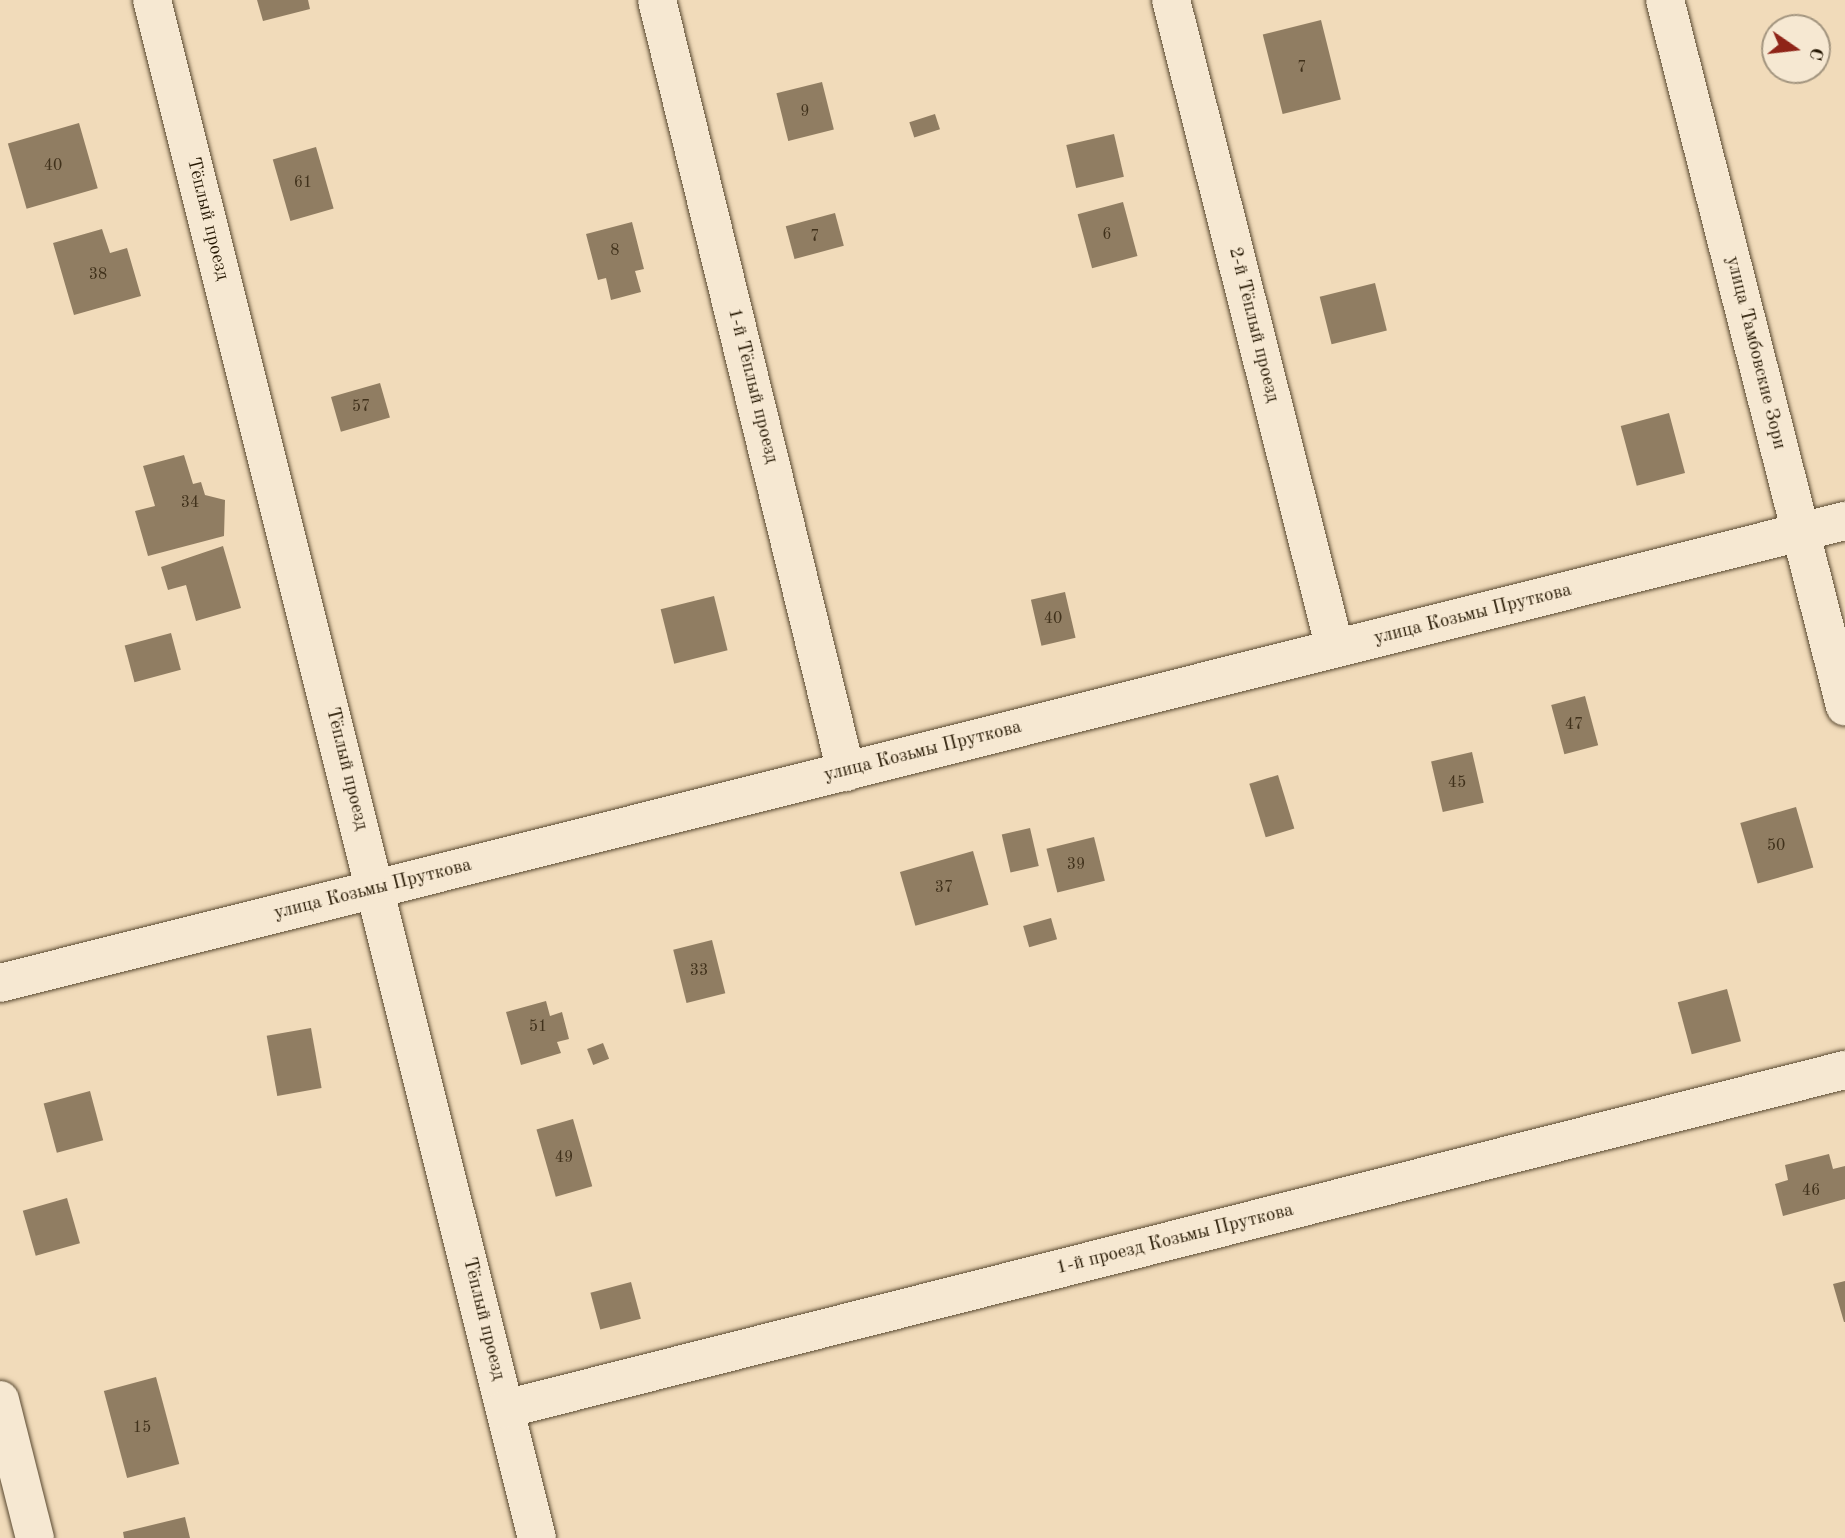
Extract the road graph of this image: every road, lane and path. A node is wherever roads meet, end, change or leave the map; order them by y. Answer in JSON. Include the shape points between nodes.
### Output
{"nodes":[{"id":1,"x":152,"y":0,"type":"edge"},
{"id":2,"x":657,"y":0,"type":"edge"},
{"id":3,"x":1171,"y":0,"type":"edge"},
{"id":4,"x":1665,"y":0,"type":"edge"},
{"id":5,"x":1845,"y":521,"type":"edge"},
{"id":6,"x":1801,"y":532,"type":"junction"},
{"id":7,"x":1335,"y":649,"type":"junction"},
{"id":8,"x":1845,"y":706,"type":"edge"},
{"id":9,"x":846,"y":772,"type":"junction"},
{"id":10,"x":376,"y":889,"type":"junction"},
{"id":11,"x":0,"y":983,"type":"edge"},
{"id":12,"x":1845,"y":1070,"type":"edge"},
{"id":13,"x":0,"y":1399,"type":"edge"},
{"id":14,"x":505,"y":1409,"type":"junction"},
{"id":15,"x":35,"y":1538,"type":"edge"},
{"id":16,"x":537,"y":1538,"type":"edge"}],
"edges":[{"from":1,"to":10,"type":"street","name":"Тёплый проезд"},
{"from":2,"to":9,"type":"street","name":"1-й Тёплый проезд"},
{"from":3,"to":7,"type":"street","name":"2-й Тёплый проезд"},
{"from":4,"to":6,"type":"street","name":"улица Тамбовские Зори"},
{"from":5,"to":6,"type":"street","name":"улица Козьмы Пруткова"},
{"from":6,"to":7,"type":"street","name":"улица Козьмы Пруткова"},
{"from":6,"to":8,"type":"street","name":"улица Тамбовские Зори"},
{"from":7,"to":9,"type":"street","name":"улица Козьмы Пруткова"},
{"from":9,"to":10,"type":"street","name":"улица Козьмы Пруткова"},
{"from":10,"to":11,"type":"street","name":"улица Козьмы Пруткова"},
{"from":10,"to":14,"type":"street","name":"Тёплый проезд"},
{"from":12,"to":14,"type":"street","name":"1-й проезд Козьмы Пруткова"},
{"from":13,"to":15,"type":"street"},
{"from":14,"to":16,"type":"street","name":"Тёплый проезд"}]}
